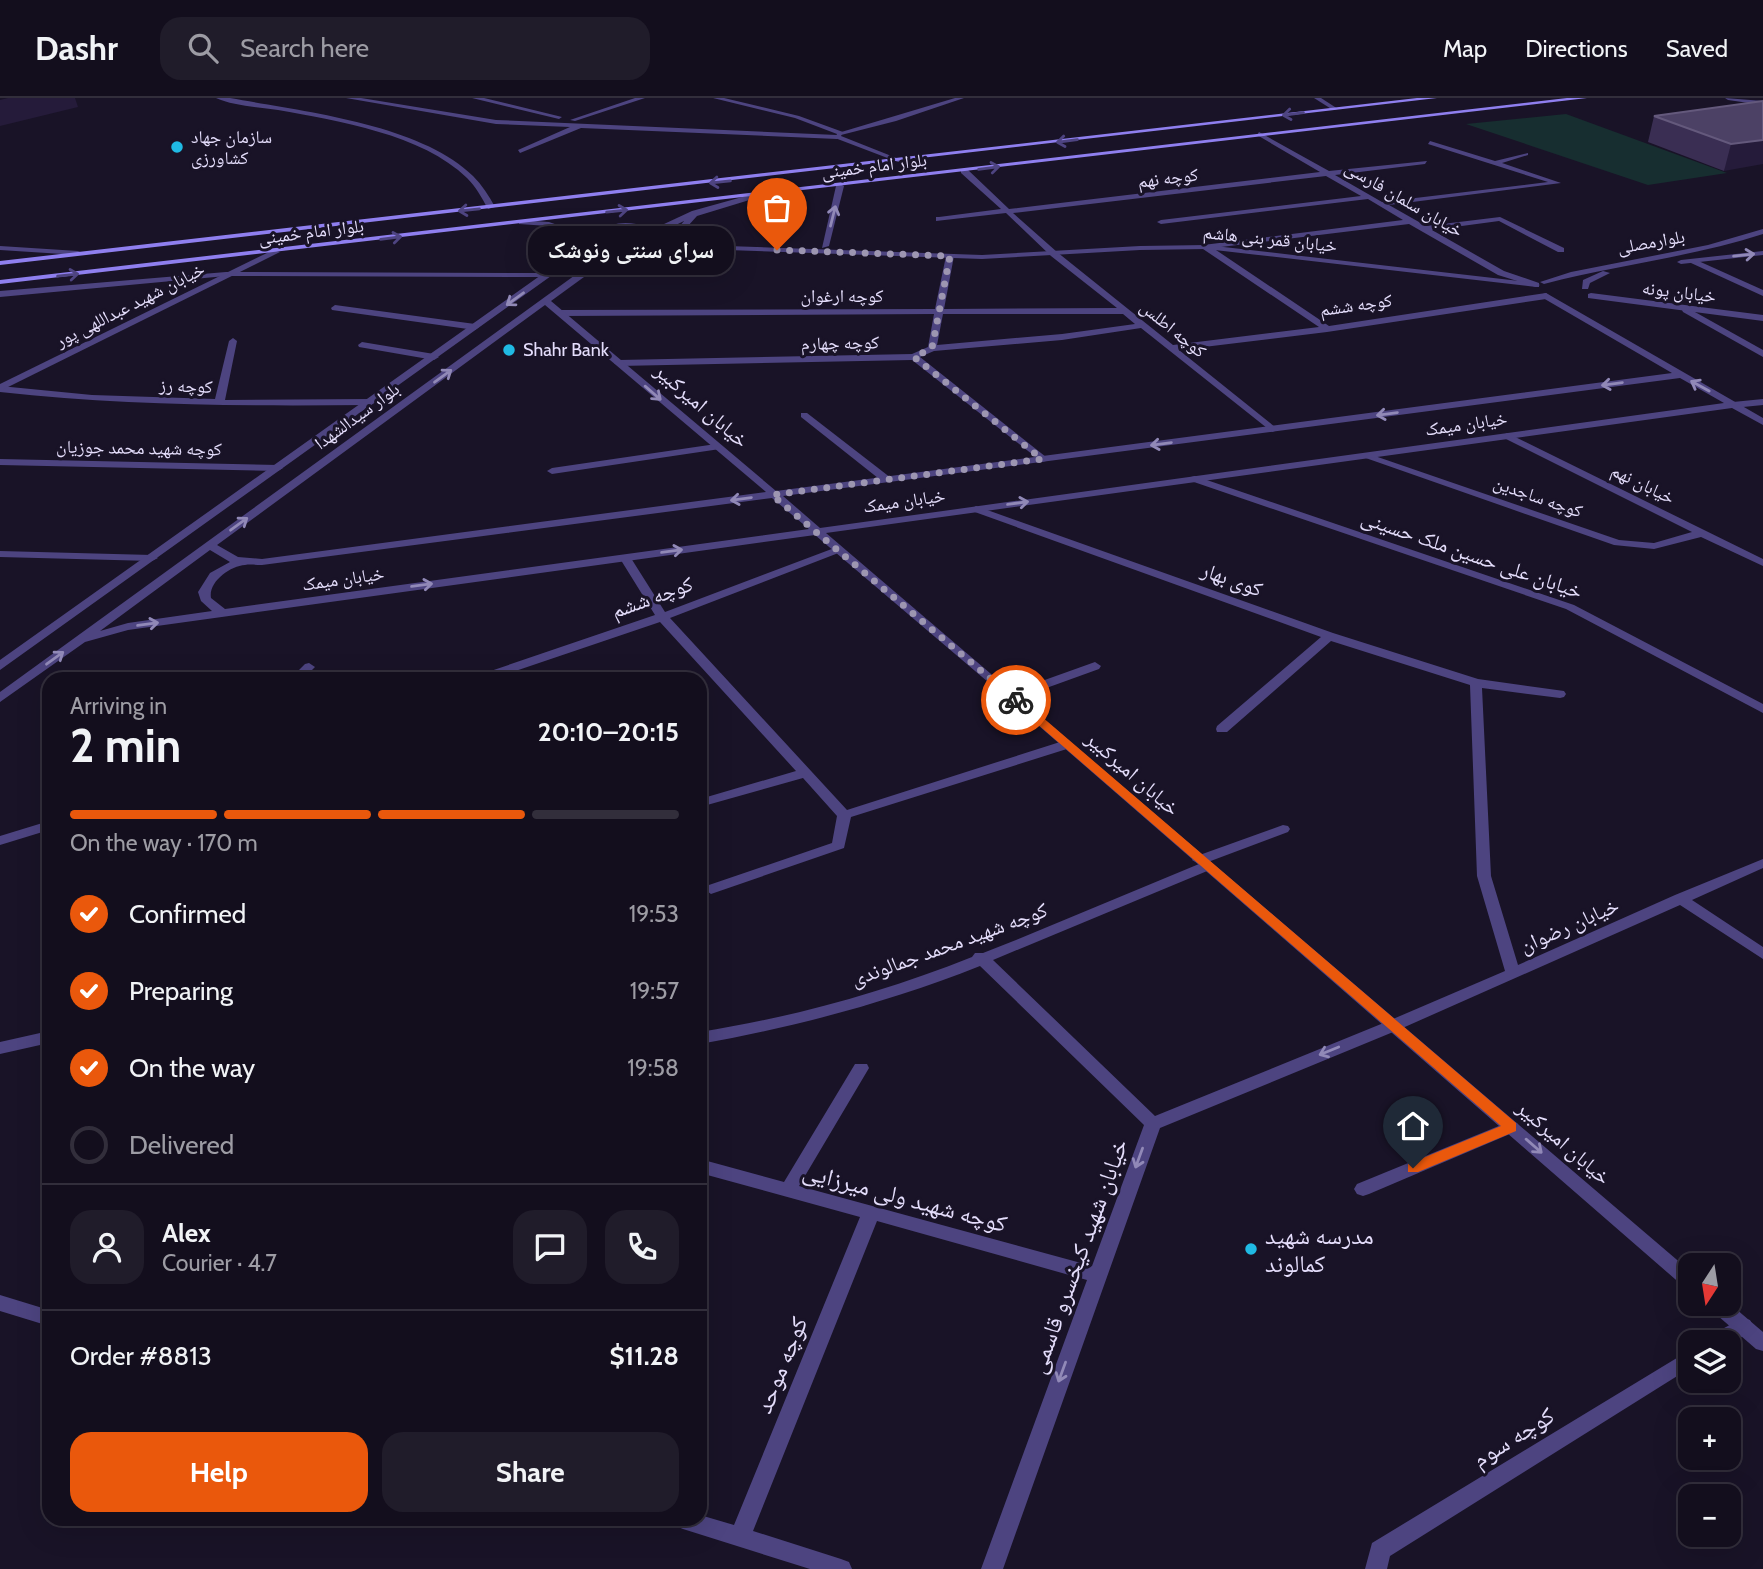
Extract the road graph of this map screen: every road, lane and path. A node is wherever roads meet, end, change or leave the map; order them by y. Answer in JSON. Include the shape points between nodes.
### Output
{"nodes":[{"id":1,"x":219,"y":98,"type":"edge"},
{"id":2,"x":349,"y":98,"type":"edge"},
{"id":3,"x":475,"y":98,"type":"edge"},
{"id":4,"x":642,"y":98,"type":"edge"},
{"id":5,"x":716,"y":98,"type":"edge"},
{"id":6,"x":961,"y":98,"type":"edge"},
{"id":7,"x":1317,"y":98,"type":"edge"},
{"id":8,"x":1434,"y":98,"type":"edge"},
{"id":9,"x":1584,"y":98,"type":"edge"},
{"id":10,"x":1728,"y":98,"type":"edge"},
{"id":11,"x":1763,"y":103,"type":"edge"},
{"id":12,"x":1335,"y":109,"type":"junction"},
{"id":13,"x":571,"y":120,"type":"junction"},
{"id":14,"x":584,"y":124,"type":"junction"},
{"id":15,"x":1130,"y":134,"type":"junction"},
{"id":16,"x":1259,"y":134,"type":"junction"},
{"id":17,"x":839,"y":135,"type":"junction"},
{"id":18,"x":1430,"y":143,"type":"dead end"},
{"id":19,"x":1468,"y":143,"type":"dead end"},
{"id":20,"x":1159,"y":146,"type":"junction"},
{"id":21,"x":1449,"y":149,"type":"junction"},
{"id":22,"x":520,"y":151,"type":"dead end"},
{"id":23,"x":1526,"y":154,"type":"dead end"},
{"id":24,"x":900,"y":161,"type":"junction"},
{"id":25,"x":1425,"y":162,"type":"dead end"},
{"id":26,"x":1494,"y":163,"type":"junction"},
{"id":27,"x":964,"y":171,"type":"junction"},
{"id":28,"x":1330,"y":175,"type":"junction"},
{"id":29,"x":840,"y":186,"type":"junction"},
{"id":30,"x":753,"y":196,"type":"junction"},
{"id":31,"x":1370,"y":197,"type":"junction"},
{"id":32,"x":1381,"y":204,"type":"junction"},
{"id":33,"x":491,"y":207,"type":"junction"},
{"id":34,"x":696,"y":211,"type":"junction"},
{"id":35,"x":1009,"y":212,"type":"junction"},
{"id":36,"x":939,"y":219,"type":"dead end"},
{"id":37,"x":1411,"y":221,"type":"junction"},
{"id":38,"x":522,"y":222,"type":"junction"},
{"id":39,"x":1161,"y":222,"type":"dead end"},
{"id":40,"x":1424,"y":229,"type":"junction"},
{"id":41,"x":1763,"y":230,"type":"edge"},
{"id":42,"x":645,"y":233,"type":"junction"},
{"id":43,"x":1740,"y":239,"type":"junction"},
{"id":44,"x":1763,"y":244,"type":"edge"},
{"id":45,"x":825,"y":246,"type":"junction"},
{"id":46,"x":1206,"y":247,"type":"junction"},
{"id":47,"x":0,"y":248,"type":"edge"},
{"id":48,"x":1561,"y":250,"type":"dead end"},
{"id":49,"x":276,"y":252,"type":"junction"},
{"id":50,"x":78,"y":253,"type":"junction"},
{"id":51,"x":1763,"y":253,"type":"edge"},
{"id":52,"x":1000,"y":254,"type":"junction"},
{"id":53,"x":1054,"y":254,"type":"junction"},
{"id":54,"x":950,"y":256,"type":"junction"},
{"id":55,"x":569,"y":259,"type":"junction"},
{"id":56,"x":603,"y":259,"type":"junction"},
{"id":57,"x":1694,"y":261,"type":"junction"},
{"id":58,"x":0,"y":263,"type":"edge"},
{"id":59,"x":226,"y":274,"type":"junction"},
{"id":60,"x":548,"y":275,"type":"junction"},
{"id":61,"x":0,"y":282,"type":"edge"},
{"id":62,"x":1540,"y":283,"type":"junction"},
{"id":63,"x":1585,"y":286,"type":"junction"},
{"id":64,"x":1763,"y":293,"type":"edge"},
{"id":65,"x":0,"y":294,"type":"edge"},
{"id":66,"x":1546,"y":296,"type":"junction"},
{"id":67,"x":1583,"y":299,"type":"junction"},
{"id":68,"x":546,"y":301,"type":"junction"},
{"id":69,"x":335,"y":308,"type":"dead end"},
{"id":70,"x":1125,"y":310,"type":"junction"},
{"id":71,"x":1686,"y":310,"type":"junction"},
{"id":72,"x":937,"y":312,"type":"junction"},
{"id":73,"x":559,"y":313,"type":"junction"},
{"id":74,"x":1763,"y":318,"type":"edge"},
{"id":75,"x":1143,"y":325,"type":"junction"},
{"id":76,"x":475,"y":327,"type":"junction"},
{"id":77,"x":1327,"y":329,"type":"junction"},
{"id":78,"x":233,"y":341,"type":"dead end"},
{"id":79,"x":362,"y":345,"type":"dead end"},
{"id":80,"x":932,"y":348,"type":"junction"},
{"id":81,"x":1171,"y":348,"type":"junction"},
{"id":82,"x":1763,"y":354,"type":"edge"},
{"id":83,"x":434,"y":357,"type":"junction"},
{"id":84,"x":914,"y":357,"type":"junction"},
{"id":85,"x":619,"y":363,"type":"junction"},
{"id":86,"x":1680,"y":375,"type":"junction"},
{"id":87,"x":0,"y":389,"type":"edge"},
{"id":88,"x":371,"y":402,"type":"junction"},
{"id":89,"x":1763,"y":402,"type":"edge"},
{"id":90,"x":219,"y":403,"type":"junction"},
{"id":91,"x":1733,"y":405,"type":"junction"},
{"id":92,"x":804,"y":415,"type":"dead end"},
{"id":93,"x":1763,"y":422,"type":"edge"},
{"id":94,"x":1272,"y":429,"type":"junction"},
{"id":95,"x":1507,"y":436,"type":"junction"},
{"id":96,"x":716,"y":447,"type":"junction"},
{"id":97,"x":1365,"y":456,"type":"junction"},
{"id":98,"x":1042,"y":459,"type":"junction"},
{"id":99,"x":0,"y":463,"type":"edge"},
{"id":100,"x":278,"y":468,"type":"junction"},
{"id":101,"x":552,"y":471,"type":"dead end"},
{"id":102,"x":1195,"y":479,"type":"junction"},
{"id":103,"x":887,"y":480,"type":"junction"},
{"id":104,"x":772,"y":495,"type":"junction"},
{"id":105,"x":976,"y":509,"type":"junction"},
{"id":106,"x":815,"y":531,"type":"junction"},
{"id":107,"x":1702,"y":533,"type":"junction"},
{"id":108,"x":210,"y":545,"type":"junction"},
{"id":109,"x":837,"y":550,"type":"junction"},
{"id":110,"x":0,"y":554,"type":"edge"},
{"id":111,"x":625,"y":557,"type":"junction"},
{"id":112,"x":152,"y":558,"type":"junction"},
{"id":113,"x":238,"y":562,"type":"junction"},
{"id":114,"x":1763,"y":563,"type":"edge"},
{"id":115,"x":120,"y":581,"type":"junction"},
{"id":116,"x":155,"y":585,"type":"junction"},
{"id":117,"x":222,"y":613,"type":"junction"},
{"id":118,"x":662,"y":617,"type":"junction"},
{"id":119,"x":1329,"y":636,"type":"junction"},
{"id":120,"x":82,"y":639,"type":"junction"},
{"id":121,"x":0,"y":666,"type":"edge"},
{"id":122,"x":1095,"y":666,"type":"dead end"},
{"id":123,"x":309,"y":667,"type":"dead end"},
{"id":124,"x":304,"y":672,"type":"edge"},
{"id":125,"x":517,"y":672,"type":"edge"},
{"id":126,"x":1476,"y":683,"type":"junction"},
{"id":127,"x":1560,"y":694,"type":"dead end"},
{"id":128,"x":1012,"y":696,"type":"junction"},
{"id":129,"x":0,"y":698,"type":"edge"},
{"id":130,"x":1763,"y":709,"type":"edge"},
{"id":131,"x":1222,"y":729,"type":"dead end"},
{"id":132,"x":1065,"y":745,"type":"junction"},
{"id":133,"x":805,"y":773,"type":"junction"},
{"id":134,"x":707,"y":801,"type":"edge"},
{"id":135,"x":844,"y":819,"type":"junction"},
{"id":136,"x":42,"y":827,"type":"edge"},
{"id":137,"x":1283,"y":829,"type":"dead end"},
{"id":138,"x":0,"y":841,"type":"edge"},
{"id":139,"x":1203,"y":863,"type":"junction"},
{"id":140,"x":1763,"y":863,"type":"edge"},
{"id":141,"x":711,"y":889,"type":"dead end"},
{"id":142,"x":1680,"y":898,"type":"junction"},
{"id":143,"x":1763,"y":954,"type":"edge"},
{"id":144,"x":980,"y":957,"type":"junction"},
{"id":145,"x":1513,"y":973,"type":"junction"},
{"id":146,"x":1392,"y":1026,"type":"junction"},
{"id":147,"x":707,"y":1037,"type":"edge"},
{"id":148,"x":42,"y":1039,"type":"edge"},
{"id":149,"x":0,"y":1048,"type":"edge"},
{"id":150,"x":861,"y":1069,"type":"dead end"},
{"id":151,"x":1153,"y":1124,"type":"junction"},
{"id":152,"x":1511,"y":1127,"type":"junction"},
{"id":153,"x":707,"y":1168,"type":"edge"},
{"id":154,"x":1363,"y":1189,"type":"dead end"},
{"id":155,"x":788,"y":1190,"type":"junction"},
{"id":156,"x":871,"y":1213,"type":"junction"},
{"id":157,"x":1678,"y":1271,"type":"edge"},
{"id":158,"x":1097,"y":1275,"type":"junction"},
{"id":159,"x":0,"y":1303,"type":"edge"},
{"id":160,"x":42,"y":1316,"type":"edge"},
{"id":161,"x":1731,"y":1316,"type":"edge"},
{"id":162,"x":1743,"y":1326,"type":"junction"},
{"id":163,"x":1736,"y":1330,"type":"edge"},
{"id":164,"x":1763,"y":1343,"type":"edge"},
{"id":165,"x":1678,"y":1365,"type":"edge"},
{"id":166,"x":705,"y":1526,"type":"edge"},
{"id":167,"x":740,"y":1537,"type":"junction"},
{"id":168,"x":841,"y":1569,"type":"edge"},
{"id":169,"x":992,"y":1569,"type":"edge"},
{"id":170,"x":1376,"y":1569,"type":"edge"}],
"edges":[{"from":1,"to":33,"type":"street","via":[[405,140],[464,171],[481,187]]},
{"from":2,"to":14,"type":"street","via":[[496,122]]},
{"from":3,"to":13,"type":"street"},
{"from":4,"to":13,"type":"street"},
{"from":5,"to":17,"type":"street","via":[[797,117]]},
{"from":6,"to":17,"type":"street"},
{"from":7,"to":12,"type":"street"},
{"from":8,"to":12,"type":"main road","name":"بلوار امام خمینی"},
{"from":9,"to":16,"type":"main road","name":"بلوار امام خمینی"},
{"from":10,"to":11,"type":"street"},
{"from":12,"to":15,"type":"main road","name":"بلوار امام خمینی","one_way":true},
{"from":13,"to":14,"type":"street"},
{"from":14,"to":17,"type":"street"},
{"from":14,"to":22,"type":"street"},
{"from":15,"to":20,"type":"main road","via":[[1155,140]]},
{"from":15,"to":24,"type":"main road","name":"بلوار امام خمینی","one_way":true},
{"from":16,"to":20,"type":"main road","name":"بلوار امام خمینی"},
{"from":16,"to":28,"type":"street","name":"خیابان سلمان فارسی"},
{"from":17,"to":24,"type":"street"},
{"from":18,"to":21,"type":"street"},
{"from":19,"to":21,"type":"street"},
{"from":27,"to":20,"type":"main road","name":"بلوار امام خمینی","one_way":true},
{"from":21,"to":26,"type":"street"},
{"from":23,"to":26,"type":"street"},
{"from":24,"to":33,"type":"main road","name":"بلوار امام خمینی","one_way":true},
{"from":25,"to":28,"type":"street","name":"کوچه نهم"},
{"from":26,"to":32,"type":"street","via":[[1557,183]]},
{"from":27,"to":29,"type":"main road","name":"بلوار امام خمینی"},
{"from":27,"to":35,"type":"street","name":"کوچه اطلس"},
{"from":28,"to":31,"type":"street","name":"خیابان سلمان فارسی"},
{"from":28,"to":35,"type":"street","name":"کوچه نهم"},
{"from":29,"to":30,"type":"main road","name":"بلوار امام خمینی"},
{"from":45,"to":29,"type":"street","one_way":true},
{"from":30,"to":34,"type":"street","name":"بلوار سیدالشهدا"},
{"from":38,"to":30,"type":"main road","name":"بلوار امام خمینی","one_way":true},
{"from":31,"to":32,"type":"street","name":"خیابان سلمان فارسی"},
{"from":31,"to":39,"type":"street"},
{"from":32,"to":37,"type":"street","name":"خیابان سلمان فارسی"},
{"from":33,"to":50,"type":"main road","name":"بلوار امام خمینی","one_way":true},
{"from":34,"to":42,"type":"street","name":"بلوار سیدالشهدا"},
{"from":34,"to":45,"type":"street","name":"خیابان قمر بنی هاشم","via":[[683,227],[685,233],[700,238]]},
{"from":35,"to":36,"type":"street","name":"کوچه نهم"},
{"from":35,"to":53,"type":"street","name":"کوچه اطلس"},
{"from":37,"to":40,"type":"street","name":"خیابان سلمان فارسی"},
{"from":37,"to":46,"type":"street"},
{"from":49,"to":38,"type":"main road","name":"بلوار امام خمینی","one_way":true},
{"from":38,"to":55,"type":"street","via":[[566,231]]},
{"from":40,"to":48,"type":"street","via":[[1500,219]]},
{"from":40,"to":62,"type":"street","name":"خیابان سلمان فارسی","via":[[1501,272]]},
{"from":41,"to":43,"type":"street","name":"بلوارمصلی"},
{"from":42,"to":55,"type":"street","name":"بلوار سیدالشهدا","via":[[636,225],[609,226]]},
{"from":42,"to":56,"type":"street","name":"بلوار سیدالشهدا"},
{"from":43,"to":44,"type":"street"},
{"from":43,"to":62,"type":"street","name":"بلوارمصلی"},
{"from":45,"to":52,"type":"street","name":"خیابان قمر بنی هاشم"},
{"from":46,"to":53,"type":"street","name":"خیابان قمر بنی هاشم"},
{"from":46,"to":62,"type":"street","name":"خیابان قمر بنی هاشم"},
{"from":46,"to":77,"type":"street"},
{"from":47,"to":50,"type":"street"},
{"from":49,"to":59,"type":"street","name":"خیابان شهید عبداللهی پور"},
{"from":61,"to":49,"type":"main road","name":"بلوار امام خمینی","one_way":true},
{"from":50,"to":58,"type":"main road","name":"بلوار امام خمینی"},
{"from":57,"to":51,"type":"street","name":"بلوارمصلی","one_way":true},
{"from":52,"to":53,"type":"street","name":"خیابان قمر بنی هاشم"},
{"from":52,"to":54,"type":"street","name":"خیابان قمر بنی هاشم"},
{"from":53,"to":70,"type":"street","name":"کوچه اطلس"},
{"from":54,"to":56,"type":"street","name":"خیابان قمر بنی هاشم","via":[[698,247],[642,250]]},
{"from":54,"to":72,"type":"street"},
{"from":55,"to":60,"type":"street","name":"بلوار سیدالشهدا"},
{"from":56,"to":68,"type":"street","name":"بلوار سیدالشهدا"},
{"from":57,"to":63,"type":"street","name":"بلوارمصلی","via":[[1598,275]]},
{"from":57,"to":64,"type":"street"},
{"from":59,"to":60,"type":"street"},
{"from":59,"to":65,"type":"street"},
{"from":59,"to":87,"type":"street","name":"خیابان شهید عبداللهی پور"},
{"from":60,"to":76,"type":"street","name":"بلوار سیدالشهدا","one_way":true},
{"from":62,"to":63,"type":"street","via":[[1565,281]]},
{"from":62,"to":66,"type":"street","via":[[1537,291]]},
{"from":63,"to":67,"type":"street","via":[[1591,291]]},
{"from":66,"to":67,"type":"street","name":"کوچه ششم"},
{"from":66,"to":77,"type":"street","name":"کوچه ششم"},
{"from":66,"to":86,"type":"street"},
{"from":67,"to":71,"type":"street","name":"خیابان پونه"},
{"from":68,"to":73,"type":"street","name":"خیابان امیرکبیر"},
{"from":108,"to":68,"type":"street","name":"بلوار سیدالشهدا","one_way":true},
{"from":69,"to":76,"type":"street"},
{"from":70,"to":72,"type":"street","name":"کوچه ارغوان"},
{"from":70,"to":75,"type":"street","name":"کوچه اطلس"},
{"from":71,"to":74,"type":"street","name":"خیابان پونه"},
{"from":71,"to":82,"type":"street"},
{"from":72,"to":73,"type":"street","name":"کوچه ارغوان"},
{"from":72,"to":80,"type":"street"},
{"from":73,"to":85,"type":"street","name":"خیابان امیرکبیر"},
{"from":75,"to":80,"type":"street","name":"کوچه چهارم"},
{"from":75,"to":81,"type":"street","name":"کوچه اطلس"},
{"from":76,"to":83,"type":"street","name":"بلوار سیدالشهدا"},
{"from":77,"to":81,"type":"street","name":"کوچه ششم"},
{"from":78,"to":90,"type":"street"},
{"from":79,"to":83,"type":"street"},
{"from":80,"to":84,"type":"street","name":"کوچه چهارم"},
{"from":81,"to":94,"type":"street","name":"کوچه اطلس"},
{"from":83,"to":88,"type":"street","name":"بلوار سیدالشهدا"},
{"from":84,"to":85,"type":"street","name":"کوچه چهارم"},
{"from":84,"to":98,"type":"street"},
{"from":85,"to":96,"type":"street","name":"خیابان امیرکبیر","one_way":true},
{"from":91,"to":86,"type":"street","one_way":true},
{"from":86,"to":94,"type":"street","name":"خیابان میمک","one_way":true},
{"from":87,"to":90,"type":"street","name":"کوچه رز"},
{"from":88,"to":90,"type":"street","name":"کوچه رز"},
{"from":88,"to":100,"type":"street","name":"بلوار سیدالشهدا"},
{"from":89,"to":91,"type":"street","name":"خیابان میمک"},
{"from":91,"to":93,"type":"street"},
{"from":91,"to":95,"type":"street","name":"خیابان میمک"},
{"from":92,"to":103,"type":"street"},
{"from":94,"to":98,"type":"street","name":"خیابان میمک","one_way":true},
{"from":95,"to":97,"type":"street","name":"خیابان میمک"},
{"from":95,"to":107,"type":"street","name":"خیابان نهم"},
{"from":96,"to":101,"type":"street"},
{"from":96,"to":104,"type":"street","name":"خیابان امیرکبیر"},
{"from":97,"to":102,"type":"street","name":"خیابان میمک"},
{"from":97,"to":107,"type":"street","name":"کوچه ساجدین","via":[[1618,543],[1654,546]]},
{"from":98,"to":103,"type":"street","name":"خیابان میمک"},
{"from":99,"to":100,"type":"street","name":"کوچه شهید محمد جوزیان"},
{"from":100,"to":112,"type":"street","name":"بلوار سیدالشهدا"},
{"from":105,"to":102,"type":"street","name":"خیابان میمک","one_way":true},
{"from":102,"to":130,"type":"street","name":"خیابان علی حسین ملک حسینی","via":[[1570,607]]},
{"from":103,"to":104,"type":"street","name":"خیابان میمک"},
{"from":104,"to":106,"type":"street","name":"خیابان امیرکبیر"},
{"from":104,"to":113,"type":"street","name":"خیابان میمک","one_way":true},
{"from":105,"to":106,"type":"street","name":"خیابان میمک"},
{"from":105,"to":119,"type":"street","name":"کوی بهار"},
{"from":106,"to":109,"type":"street","name":"خیابان امیرکبیر"},
{"from":111,"to":106,"type":"street","name":"خیابان میمک","one_way":true},
{"from":107,"to":114,"type":"street","name":"خیابان نهم"},
{"from":108,"to":113,"type":"street"},
{"from":108,"to":116,"type":"street","name":"بلوار سیدالشهدا"},
{"from":109,"to":118,"type":"street","name":"کوچه ششم"},
{"from":109,"to":128,"type":"street","name":"خیابان امیرکبیر"},
{"from":110,"to":112,"type":"street"},
{"from":117,"to":111,"type":"street","name":"خیابان میمک","one_way":true},
{"from":111,"to":118,"type":"street"},
{"from":112,"to":115,"type":"street","name":"بلوار سیدالشهدا"},
{"from":113,"to":117,"type":"street","via":[[214,575],[204,592],[205,599]]},
{"from":115,"to":116,"type":"street","via":[[130,589]]},
{"from":115,"to":121,"type":"street","name":"بلوار سیدالشهدا"},
{"from":116,"to":120,"type":"street","name":"بلوار سیدالشهدا"},
{"from":120,"to":117,"type":"street","name":"خیابان میمک","one_way":true,"via":[[128,626]]},
{"from":118,"to":125,"type":"street","name":"کوچه ششم"},
{"from":118,"to":133,"type":"street"},
{"from":119,"to":126,"type":"street","name":"کوی بهار"},
{"from":119,"to":131,"type":"street"},
{"from":129,"to":120,"type":"street","name":"بلوار سیدالشهدا","one_way":true},
{"from":122,"to":128,"type":"street"},
{"from":123,"to":124,"type":"street"},
{"from":126,"to":127,"type":"street","name":"کوی بهار"},
{"from":126,"to":145,"type":"street","via":[[1484,876]]},
{"from":128,"to":132,"type":"street","name":"خیابان امیرکبیر"},
{"from":132,"to":135,"type":"street"},
{"from":132,"to":139,"type":"street","name":"خیابان امیرکبیر"},
{"from":133,"to":134,"type":"street"},
{"from":133,"to":135,"type":"street"},
{"from":135,"to":141,"type":"street","via":[[839,845]]},
{"from":136,"to":138,"type":"street"},
{"from":137,"to":139,"type":"street","name":"کوچه شهید محمد جمالوندی"},
{"from":139,"to":144,"type":"street","name":"کوچه شهید محمد جمالوندی"},
{"from":139,"to":146,"type":"street","name":"خیابان امیرکبیر"},
{"from":140,"to":142,"type":"street","name":"خیابان رضوان"},
{"from":142,"to":143,"type":"street"},
{"from":142,"to":145,"type":"street","name":"خیابان رضوان"},
{"from":144,"to":147,"type":"street","name":"کوچه شهید محمد جمالوندی","via":[[902,988],[762,1030]]},
{"from":144,"to":151,"type":"street"},
{"from":145,"to":146,"type":"street","name":"خیابان رضوان"},
{"from":146,"to":151,"type":"street","name":"خیابان شهید کیخسرو قاسمی","one_way":true},
{"from":146,"to":152,"type":"street","name":"خیابان امیرکبیر"},
{"from":148,"to":149,"type":"street"},
{"from":150,"to":155,"type":"street"},
{"from":151,"to":158,"type":"street","name":"خیابان شهید کیخسرو قاسمی","one_way":true},
{"from":152,"to":154,"type":"street"},
{"from":152,"to":157,"type":"street","name":"خیابان امیرکبیر","one_way":true},
{"from":153,"to":155,"type":"street","name":"کوچه شهید ولی میرزایی"},
{"from":155,"to":156,"type":"street","name":"کوچه شهید ولی میرزایی"},
{"from":156,"to":158,"type":"street","name":"کوچه شهید ولی میرزایی"},
{"from":156,"to":167,"type":"street","name":"کوچه موحد"},
{"from":158,"to":169,"type":"street","name":"خیابان شهید کیخسرو قاسمی","one_way":true},
{"from":159,"to":160,"type":"street"},
{"from":161,"to":162,"type":"street"},
{"from":162,"to":163,"type":"street"},
{"from":162,"to":164,"type":"street"},
{"from":165,"to":170,"type":"street","name":"کوچه سوم","via":[[1380,1550]]},
{"from":166,"to":167,"type":"street"},
{"from":167,"to":168,"type":"street"}]}
